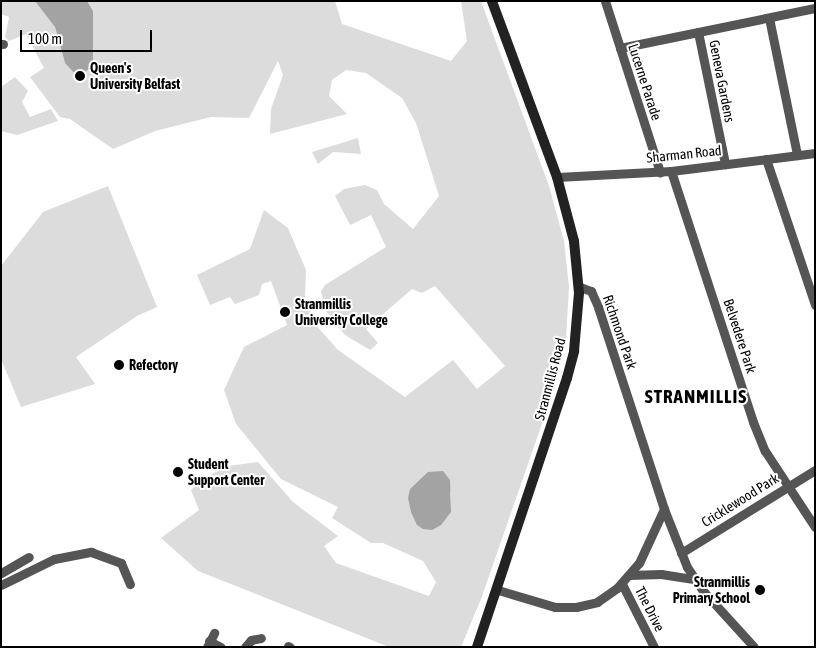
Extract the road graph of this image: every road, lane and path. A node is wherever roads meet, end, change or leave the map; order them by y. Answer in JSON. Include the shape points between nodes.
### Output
{"nodes":[{"id":1,"x":492,"y":1,"type":"edge"},
{"id":2,"x":605,"y":1,"type":"edge"},
{"id":3,"x":815,"y":8,"type":"edge"},
{"id":4,"x":769,"y":18,"type":"junction"},
{"id":5,"x":698,"y":32,"type":"junction"},
{"id":6,"x":620,"y":48,"type":"junction"},
{"id":7,"x":815,"y":153,"type":"edge"},
{"id":8,"x":797,"y":155,"type":"junction"},
{"id":9,"x":766,"y":159,"type":"junction"},
{"id":10,"x":724,"y":164,"type":"junction"},
{"id":11,"x":672,"y":171,"type":"junction"},
{"id":12,"x":660,"y":172,"type":"junction"},
{"id":13,"x":556,"y":177,"type":"junction"},
{"id":14,"x":580,"y":287,"type":"junction"},
{"id":15,"x":815,"y":305,"type":"edge"},
{"id":16,"x":815,"y":470,"type":"edge"},
{"id":17,"x":789,"y":486,"type":"junction"},
{"id":18,"x":664,"y":509,"type":"junction"},
{"id":19,"x":815,"y":526,"type":"edge"},
{"id":20,"x":681,"y":553,"type":"junction"},
{"id":21,"x":29,"y":557,"type":"dead end"},
{"id":22,"x":1,"y":573,"type":"edge"},
{"id":23,"x":630,"y":575,"type":"junction"},
{"id":24,"x":694,"y":579,"type":"junction"},
{"id":25,"x":130,"y":584,"type":"dead end"},
{"id":26,"x":622,"y":584,"type":"junction"},
{"id":27,"x":1,"y":585,"type":"edge"},
{"id":28,"x":498,"y":590,"type":"junction"},
{"id":29,"x":261,"y":638,"type":"dead end"},
{"id":30,"x":210,"y":640,"type":"edge"},
{"id":31,"x":220,"y":647,"type":"edge"},
{"id":32,"x":245,"y":647,"type":"edge"},
{"id":33,"x":477,"y":647,"type":"edge"},
{"id":34,"x":654,"y":647,"type":"edge"},
{"id":35,"x":754,"y":647,"type":"edge"}],
"edges":[{"from":1,"to":13,"type":"street","name":"Stranmillis Road"},
{"from":2,"to":6,"type":"street","name":"Lucerne Parade"},
{"from":3,"to":4,"type":"street"},
{"from":4,"to":5,"type":"street"},
{"from":4,"to":8,"type":"street"},
{"from":5,"to":6,"type":"street"},
{"from":5,"to":10,"type":"street","name":"Geneva Gardens"},
{"from":6,"to":12,"type":"street","name":"Lucerne Parade"},
{"from":7,"to":8,"type":"street","name":"Sharman Road"},
{"from":8,"to":9,"type":"street","name":"Sharman Road"},
{"from":9,"to":10,"type":"street","name":"Sharman Road"},
{"from":9,"to":15,"type":"street"},
{"from":10,"to":11,"type":"street","name":"Sharman Road"},
{"from":11,"to":12,"type":"street","name":"Sharman Road"},
{"from":11,"to":17,"type":"street","name":"Belvedere Park","via":[[753,422],[766,451]]},
{"from":12,"to":13,"type":"street","name":"Sharman Road"},
{"from":13,"to":14,"type":"street","name":"Stranmillis Road","via":[[574,241]]},
{"from":14,"to":18,"type":"street","name":"Richmond Park","via":[[591,291],[598,307]]},
{"from":14,"to":28,"type":"street","name":"Stranmillis Road","via":[[576,335],[567,378]]},
{"from":16,"to":17,"type":"street","name":"Cricklewood Park"},
{"from":17,"to":19,"type":"street","name":"Belvedere Park"},
{"from":17,"to":20,"type":"street","name":"Cricklewood Park"},
{"from":18,"to":20,"type":"street","name":"Richmond Park"},
{"from":18,"to":23,"type":"street","via":[[650,545]]},
{"from":20,"to":24,"type":"street","name":"Richmond Park"},
{"from":21,"to":22,"type":"street"},
{"from":23,"to":24,"type":"street"},
{"from":23,"to":26,"type":"street"},
{"from":24,"to":35,"type":"street","name":"Richmond Park"},
{"from":25,"to":27,"type":"street","via":[[120,563],[91,552],[54,559]]},
{"from":26,"to":28,"type":"street","via":[[597,602],[566,608],[544,605]]},
{"from":26,"to":34,"type":"street","name":"The Drive"},
{"from":28,"to":33,"type":"street","name":"Stranmillis Road"},
{"from":29,"to":32,"type":"street","via":[[252,640]]},
{"from":30,"to":31,"type":"street"}]}
